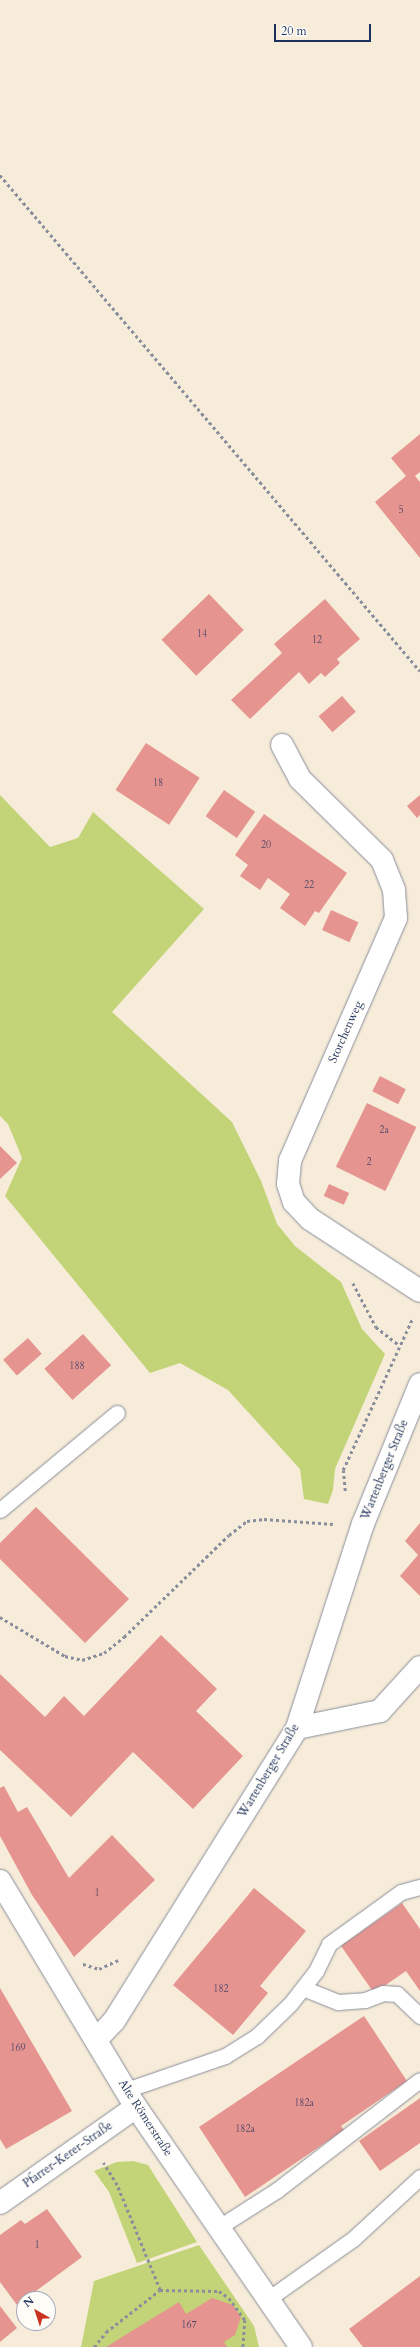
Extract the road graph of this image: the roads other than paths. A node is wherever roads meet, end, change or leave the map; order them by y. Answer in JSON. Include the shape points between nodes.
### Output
{"nodes":[{"id":1,"x":282,"y":745,"type":"dead end"},
{"id":2,"x":420,"y":1291,"type":"edge"},
{"id":3,"x":420,"y":1384,"type":"edge"},
{"id":4,"x":117,"y":1413,"type":"dead end"},
{"id":5,"x":0,"y":1510,"type":"edge"},
{"id":6,"x":420,"y":1667,"type":"edge"},
{"id":7,"x":297,"y":1728,"type":"junction"},
{"id":8,"x":0,"y":1882,"type":"edge"},
{"id":9,"x":420,"y":1887,"type":"edge"},
{"id":10,"x":303,"y":1988,"type":"junction"},
{"id":11,"x":420,"y":2016,"type":"edge"},
{"id":12,"x":96,"y":2040,"type":"junction"},
{"id":13,"x":420,"y":2080,"type":"edge"},
{"id":14,"x":131,"y":2099,"type":"junction"},
{"id":15,"x":420,"y":2177,"type":"edge"},
{"id":16,"x":0,"y":2203,"type":"edge"},
{"id":17,"x":219,"y":2227,"type":"junction"},
{"id":18,"x":268,"y":2299,"type":"junction"},
{"id":19,"x":301,"y":2347,"type":"edge"}],
"edges":[{"from":1,"to":2,"type":"main road","name":"Storchenweg","via":[[300,779],[382,860],[394,890],[396,918],[290,1161],[288,1184],[294,1202],[310,1219]]},
{"from":3,"to":7,"type":"main road","name":"Wartenberger Straße","via":[[363,1524]]},
{"from":4,"to":5,"type":"lane"},
{"from":6,"to":7,"type":"main road","via":[[380,1711]]},
{"from":7,"to":12,"type":"main road","name":"Wartenberger Straße","via":[[114,2021]]},
{"from":8,"to":12,"type":"main road","name":"Alte Römerstraße"},
{"from":9,"to":10,"type":"lane","via":[[401,1892],[328,1944],[316,1972]]},
{"from":10,"to":11,"type":"lane","via":[[338,2002],[365,2000],[383,1993],[397,1994]]},
{"from":10,"to":14,"type":"lane","via":[[257,2036],[225,2056]]},
{"from":12,"to":14,"type":"main road","name":"Alte Römerstraße"},
{"from":13,"to":17,"type":"lane","via":[[277,2190]]},
{"from":14,"to":16,"type":"main road","name":"Pfarrer-Kerer-Straße"},
{"from":14,"to":17,"type":"main road","name":"Alte Römerstraße"},
{"from":15,"to":18,"type":"lane","via":[[354,2238]]},
{"from":17,"to":18,"type":"main road","name":"Alte Römerstraße"},
{"from":18,"to":19,"type":"main road","name":"Alte Römerstraße"}]}
